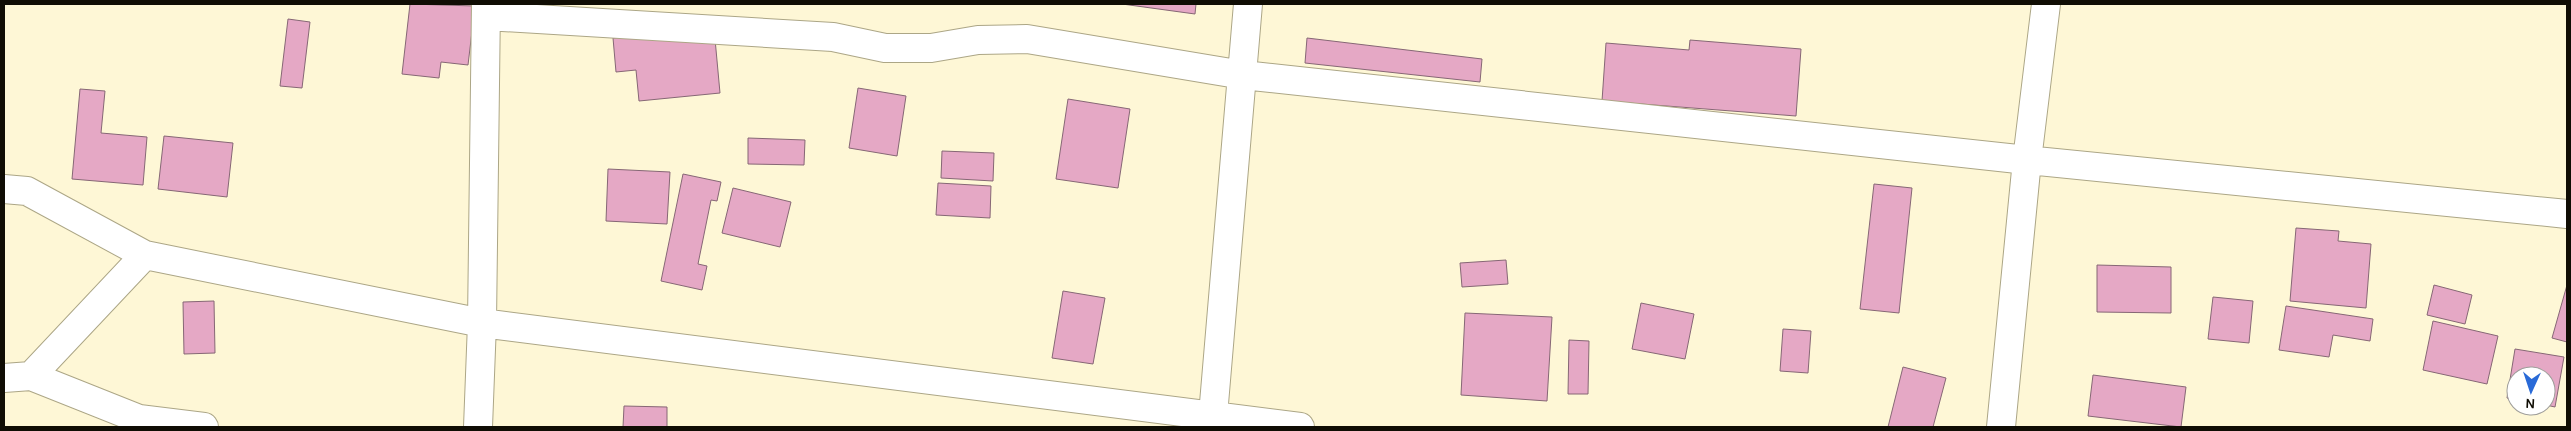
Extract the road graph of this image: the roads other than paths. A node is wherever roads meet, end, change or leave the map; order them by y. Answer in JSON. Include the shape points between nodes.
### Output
{"nodes":[{"id":1,"x":1248,"y":4,"type":"edge"},
{"id":2,"x":2046,"y":4,"type":"edge"},
{"id":3,"x":486,"y":10,"type":"edge"},
{"id":4,"x":1243,"y":75,"type":"junction"},
{"id":5,"x":2028,"y":160,"type":"junction"},
{"id":6,"x":4,"y":189,"type":"edge"},
{"id":7,"x":2567,"y":214,"type":"edge"},
{"id":8,"x":145,"y":255,"type":"junction"},
{"id":9,"x":482,"y":323,"type":"junction"},
{"id":10,"x":31,"y":376,"type":"junction"},
{"id":11,"x":4,"y":378,"type":"edge"},
{"id":12,"x":1211,"y":421,"type":"edge"},
{"id":13,"x":204,"y":427,"type":"edge"},
{"id":14,"x":478,"y":427,"type":"edge"},
{"id":15,"x":1300,"y":427,"type":"edge"},
{"id":16,"x":2000,"y":427,"type":"edge"}],
"edges":[{"from":1,"to":4,"type":"street"},
{"from":2,"to":5,"type":"street"},
{"from":3,"to":4,"type":"street","via":[[833,37],[885,48],[931,48],[978,40],[1027,39]]},
{"from":3,"to":9,"type":"street"},
{"from":4,"to":5,"type":"street"},
{"from":4,"to":12,"type":"street"},
{"from":5,"to":7,"type":"street"},
{"from":5,"to":16,"type":"street"},
{"from":6,"to":8,"type":"street","via":[[27,191]]},
{"from":8,"to":9,"type":"street"},
{"from":8,"to":10,"type":"street"},
{"from":9,"to":12,"type":"street"},
{"from":9,"to":14,"type":"street"},
{"from":10,"to":11,"type":"street"},
{"from":10,"to":13,"type":"street","via":[[139,419]]},
{"from":12,"to":15,"type":"street"}]}
